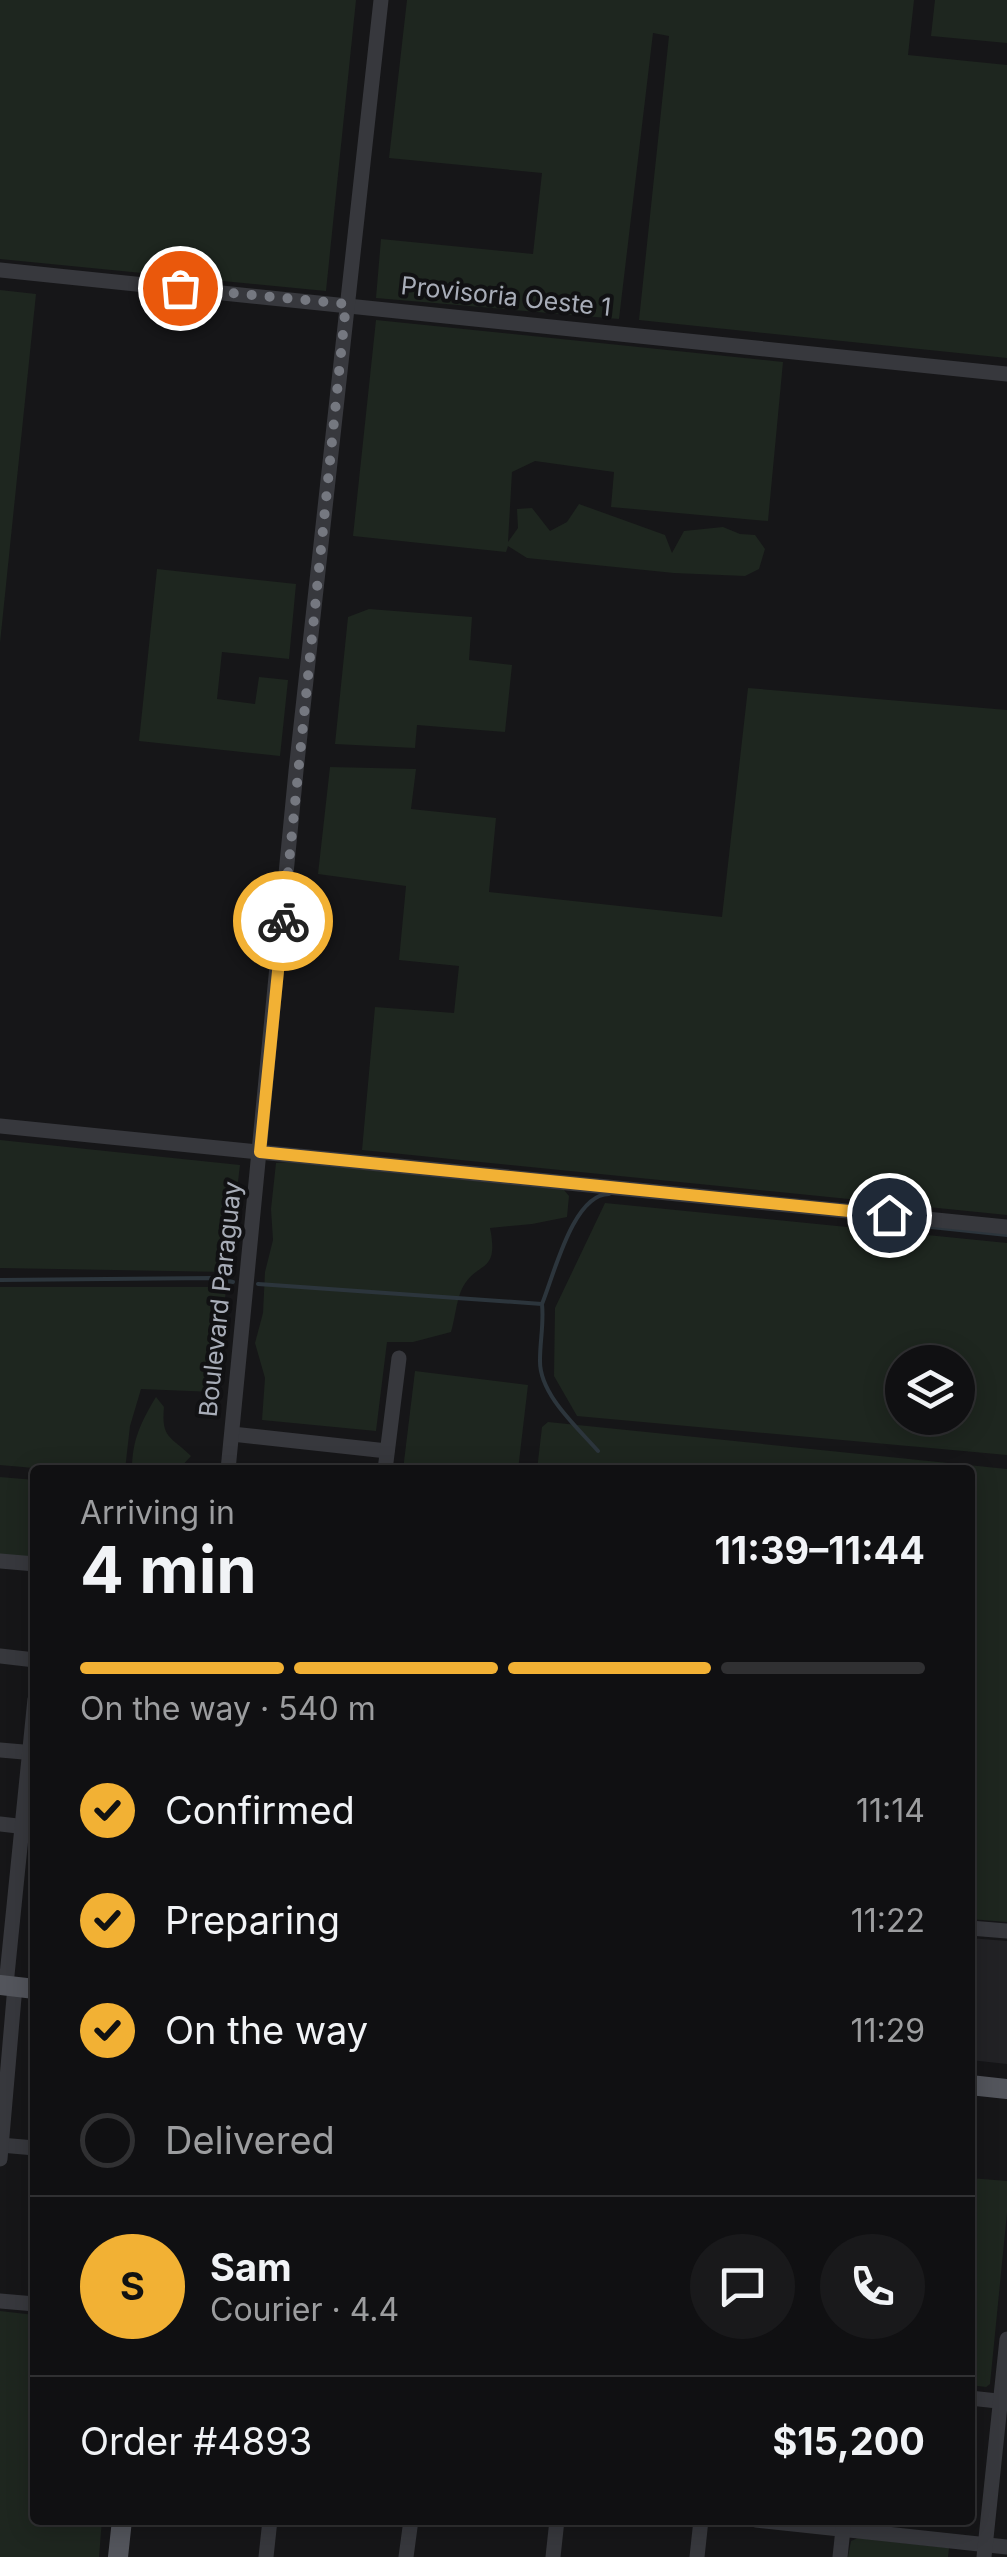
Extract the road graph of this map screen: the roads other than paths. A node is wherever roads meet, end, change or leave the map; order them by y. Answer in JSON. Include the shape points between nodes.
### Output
{"nodes":[{"id":1,"x":381,"y":0,"type":"edge"},
{"id":2,"x":0,"y":270,"type":"edge"},
{"id":3,"x":346,"y":304,"type":"junction"},
{"id":4,"x":1007,"y":374,"type":"edge"},
{"id":5,"x":0,"y":1126,"type":"edge"},
{"id":6,"x":260,"y":1152,"type":"junction"},
{"id":7,"x":1007,"y":1227,"type":"edge"},
{"id":8,"x":399,"y":1358,"type":"dead end"},
{"id":9,"x":232,"y":1434,"type":"junction"},
{"id":10,"x":387,"y":1451,"type":"junction"},
{"id":11,"x":229,"y":1465,"type":"edge"},
{"id":12,"x":386,"y":1465,"type":"edge"},
{"id":13,"x":0,"y":1561,"type":"edge"},
{"id":14,"x":30,"y":1564,"type":"edge"},
{"id":15,"x":0,"y":1656,"type":"edge"},
{"id":16,"x":30,"y":1659,"type":"edge"},
{"id":17,"x":0,"y":1750,"type":"edge"},
{"id":18,"x":30,"y":1753,"type":"edge"},
{"id":19,"x":30,"y":1790,"type":"edge"},
{"id":20,"x":0,"y":1824,"type":"edge"},
{"id":21,"x":28,"y":1827,"type":"edge"},
{"id":22,"x":975,"y":1928,"type":"edge"},
{"id":23,"x":1007,"y":1931,"type":"edge"},
{"id":24,"x":14,"y":1986,"type":"edge"},
{"id":25,"x":975,"y":2086,"type":"edge"},
{"id":26,"x":1007,"y":2089,"type":"edge"},
{"id":27,"x":1,"y":2145,"type":"edge"},
{"id":28,"x":30,"y":2148,"type":"edge"},
{"id":29,"x":0,"y":2159,"type":"edge"},
{"id":30,"x":0,"y":2301,"type":"edge"},
{"id":31,"x":30,"y":2304,"type":"edge"},
{"id":32,"x":1007,"y":2339,"type":"edge"},
{"id":33,"x":975,"y":2399,"type":"edge"},
{"id":34,"x":1004,"y":2402,"type":"edge"},
{"id":35,"x":121,"y":2525,"type":"edge"},
{"id":36,"x":269,"y":2525,"type":"edge"},
{"id":37,"x":409,"y":2525,"type":"edge"},
{"id":38,"x":556,"y":2525,"type":"edge"},
{"id":39,"x":700,"y":2525,"type":"edge"},
{"id":40,"x":844,"y":2525,"type":"edge"},
{"id":41,"x":1007,"y":2547,"type":"edge"},
{"id":42,"x":985,"y":2551,"type":"edge"},
{"id":43,"x":118,"y":2557,"type":"edge"},
{"id":44,"x":266,"y":2557,"type":"edge"},
{"id":45,"x":406,"y":2557,"type":"edge"},
{"id":46,"x":553,"y":2557,"type":"edge"},
{"id":47,"x":697,"y":2557,"type":"edge"},
{"id":48,"x":840,"y":2557,"type":"edge"}],
"edges":[{"from":1,"to":3,"type":"street","name":"Boulevard Paraguay"},
{"from":2,"to":3,"type":"street","name":"Provisoria Oeste 1"},
{"from":3,"to":4,"type":"street","name":"Provisoria Oeste 1"},
{"from":3,"to":6,"type":"street","name":"Boulevard Paraguay"},
{"from":5,"to":6,"type":"street"},
{"from":6,"to":7,"type":"street"},
{"from":6,"to":9,"type":"street","name":"Boulevard Paraguay"},
{"from":8,"to":10,"type":"street"},
{"from":9,"to":10,"type":"street"},
{"from":9,"to":11,"type":"street","name":"Boulevard Paraguay"},
{"from":10,"to":12,"type":"street"},
{"from":13,"to":14,"type":"street"},
{"from":15,"to":16,"type":"street"},
{"from":17,"to":18,"type":"street"},
{"from":19,"to":21,"type":"street"},
{"from":20,"to":21,"type":"street"},
{"from":21,"to":24,"type":"street"},
{"from":22,"to":23,"type":"street"},
{"from":24,"to":27,"type":"street"},
{"from":25,"to":26,"type":"main road"},
{"from":27,"to":28,"type":"street"},
{"from":27,"to":29,"type":"street"},
{"from":30,"to":31,"type":"street"},
{"from":32,"to":34,"type":"street"},
{"from":33,"to":34,"type":"street"},
{"from":34,"to":42,"type":"street"},
{"from":35,"to":43,"type":"main road"},
{"from":36,"to":44,"type":"street"},
{"from":37,"to":45,"type":"street"},
{"from":38,"to":46,"type":"street"},
{"from":39,"to":47,"type":"street"},
{"from":40,"to":42,"type":"street"},
{"from":40,"to":48,"type":"street"},
{"from":41,"to":42,"type":"street"}]}
